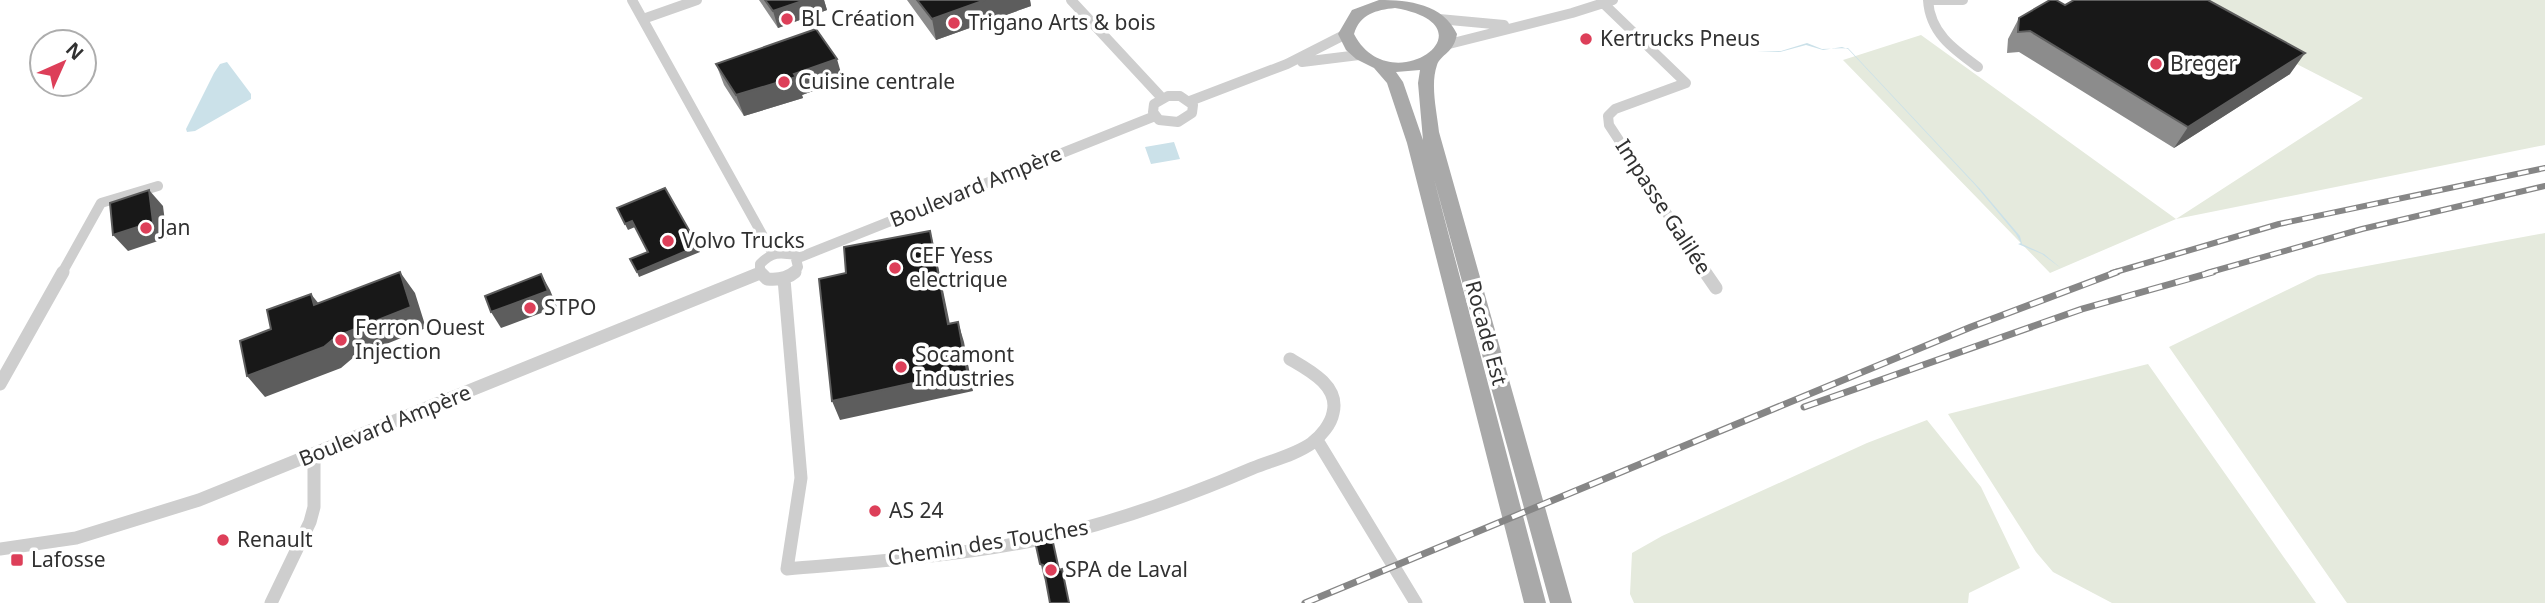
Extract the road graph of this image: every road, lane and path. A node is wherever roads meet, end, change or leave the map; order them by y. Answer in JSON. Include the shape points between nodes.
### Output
{"nodes":[{"id":1,"x":632,"y":0,"type":"edge"},
{"id":2,"x":698,"y":0,"type":"edge"},
{"id":3,"x":1071,"y":0,"type":"edge"},
{"id":4,"x":1930,"y":0,"type":"edge"},
{"id":5,"x":1963,"y":0,"type":"edge"},
{"id":6,"x":1409,"y":2,"type":"edge"},
{"id":7,"x":1608,"y":2,"type":"edge"},
{"id":8,"x":1365,"y":4,"type":"edge"},
{"id":9,"x":643,"y":19,"type":"junction"},
{"id":10,"x":1439,"y":19,"type":"junction"},
{"id":11,"x":1518,"y":25,"type":"junction"},
{"id":12,"x":1346,"y":34,"type":"junction"},
{"id":13,"x":1445,"y":45,"type":"junction"},
{"id":14,"x":1359,"y":55,"type":"junction"},
{"id":15,"x":1429,"y":61,"type":"junction"},
{"id":16,"x":1287,"y":64,"type":"junction"},
{"id":17,"x":1380,"y":64,"type":"junction"},
{"id":18,"x":1978,"y":67,"type":"dead end"},
{"id":19,"x":1162,"y":98,"type":"junction"},
{"id":20,"x":1190,"y":101,"type":"junction"},
{"id":21,"x":1155,"y":116,"type":"junction"},
{"id":22,"x":158,"y":186,"type":"dead end"},
{"id":23,"x":773,"y":254,"type":"junction"},
{"id":24,"x":798,"y":258,"type":"junction"},
{"id":25,"x":760,"y":273,"type":"junction"},
{"id":26,"x":784,"y":279,"type":"junction"},
{"id":27,"x":1716,"y":288,"type":"dead end"},
{"id":28,"x":1290,"y":359,"type":"dead end"},
{"id":29,"x":0,"y":384,"type":"edge"},
{"id":30,"x":1317,"y":440,"type":"junction"},
{"id":31,"x":314,"y":454,"type":"junction"},
{"id":32,"x":0,"y":549,"type":"edge"},
{"id":33,"x":1412,"y":598,"type":"edge"},
{"id":34,"x":271,"y":603,"type":"edge"},
{"id":35,"x":1535,"y":603,"type":"edge"},
{"id":36,"x":1561,"y":603,"type":"edge"}],
"edges":[{"from":1,"to":9,"type":"street"},
{"from":2,"to":9,"type":"street"},
{"from":3,"to":19,"type":"street"},
{"from":4,"to":5,"type":"street"},
{"from":4,"to":18,"type":"street","via":[[1927,12],[1945,42]]},
{"from":6,"to":8,"type":"main road"},
{"from":6,"to":10,"type":"main road"},
{"from":7,"to":11,"type":"street"},
{"from":7,"to":27,"type":"street","name":"Impasse Galilée","via":[[1686,83],[1615,109],[1608,116],[1609,125]]},
{"from":8,"to":12,"type":"main road","via":[[1348,24]]},
{"from":9,"to":23,"type":"street"},
{"from":10,"to":11,"type":"street"},
{"from":10,"to":13,"type":"main road","via":[[1447,32]]},
{"from":11,"to":13,"type":"street"},
{"from":12,"to":14,"type":"main road"},
{"from":12,"to":16,"type":"street"},
{"from":13,"to":15,"type":"main road"},
{"from":14,"to":16,"type":"street"},
{"from":14,"to":17,"type":"main road"},
{"from":15,"to":17,"type":"main road"},
{"from":15,"to":36,"type":"main road","name":"Rocade Est","via":[[1430,132]]},
{"from":16,"to":20,"type":"street"},
{"from":17,"to":35,"type":"main road","via":[[1395,82],[1416,143]]},
{"from":19,"to":20,"type":"street","via":[[1180,96]]},
{"from":19,"to":21,"type":"street","via":[[1154,104]]},
{"from":20,"to":21,"type":"street","via":[[1192,113],[1184,120],[1165,122]]},
{"from":21,"to":24,"type":"street","name":"Boulevard Ampère"},
{"from":22,"to":29,"type":"street","via":[[101,203]]},
{"from":23,"to":24,"type":"street","via":[[785,252]]},
{"from":23,"to":25,"type":"street","via":[[760,264]]},
{"from":24,"to":26,"type":"street","via":[[795,272]]},
{"from":25,"to":26,"type":"street","via":[[772,280]]},
{"from":25,"to":31,"type":"street","name":"Boulevard Ampère"},
{"from":26,"to":30,"type":"street","name":"Chemin des Touches","via":[[801,478],[787,569],[935,556],[1108,523],[1193,494]]},
{"from":28,"to":30,"type":"street","via":[[1325,381],[1333,394],[1335,410]]},
{"from":30,"to":33,"type":"street"},
{"from":31,"to":32,"type":"street","name":"Boulevard Ampère","via":[[137,522],[87,536]]},
{"from":31,"to":34,"type":"street","via":[[310,522]]}]}
